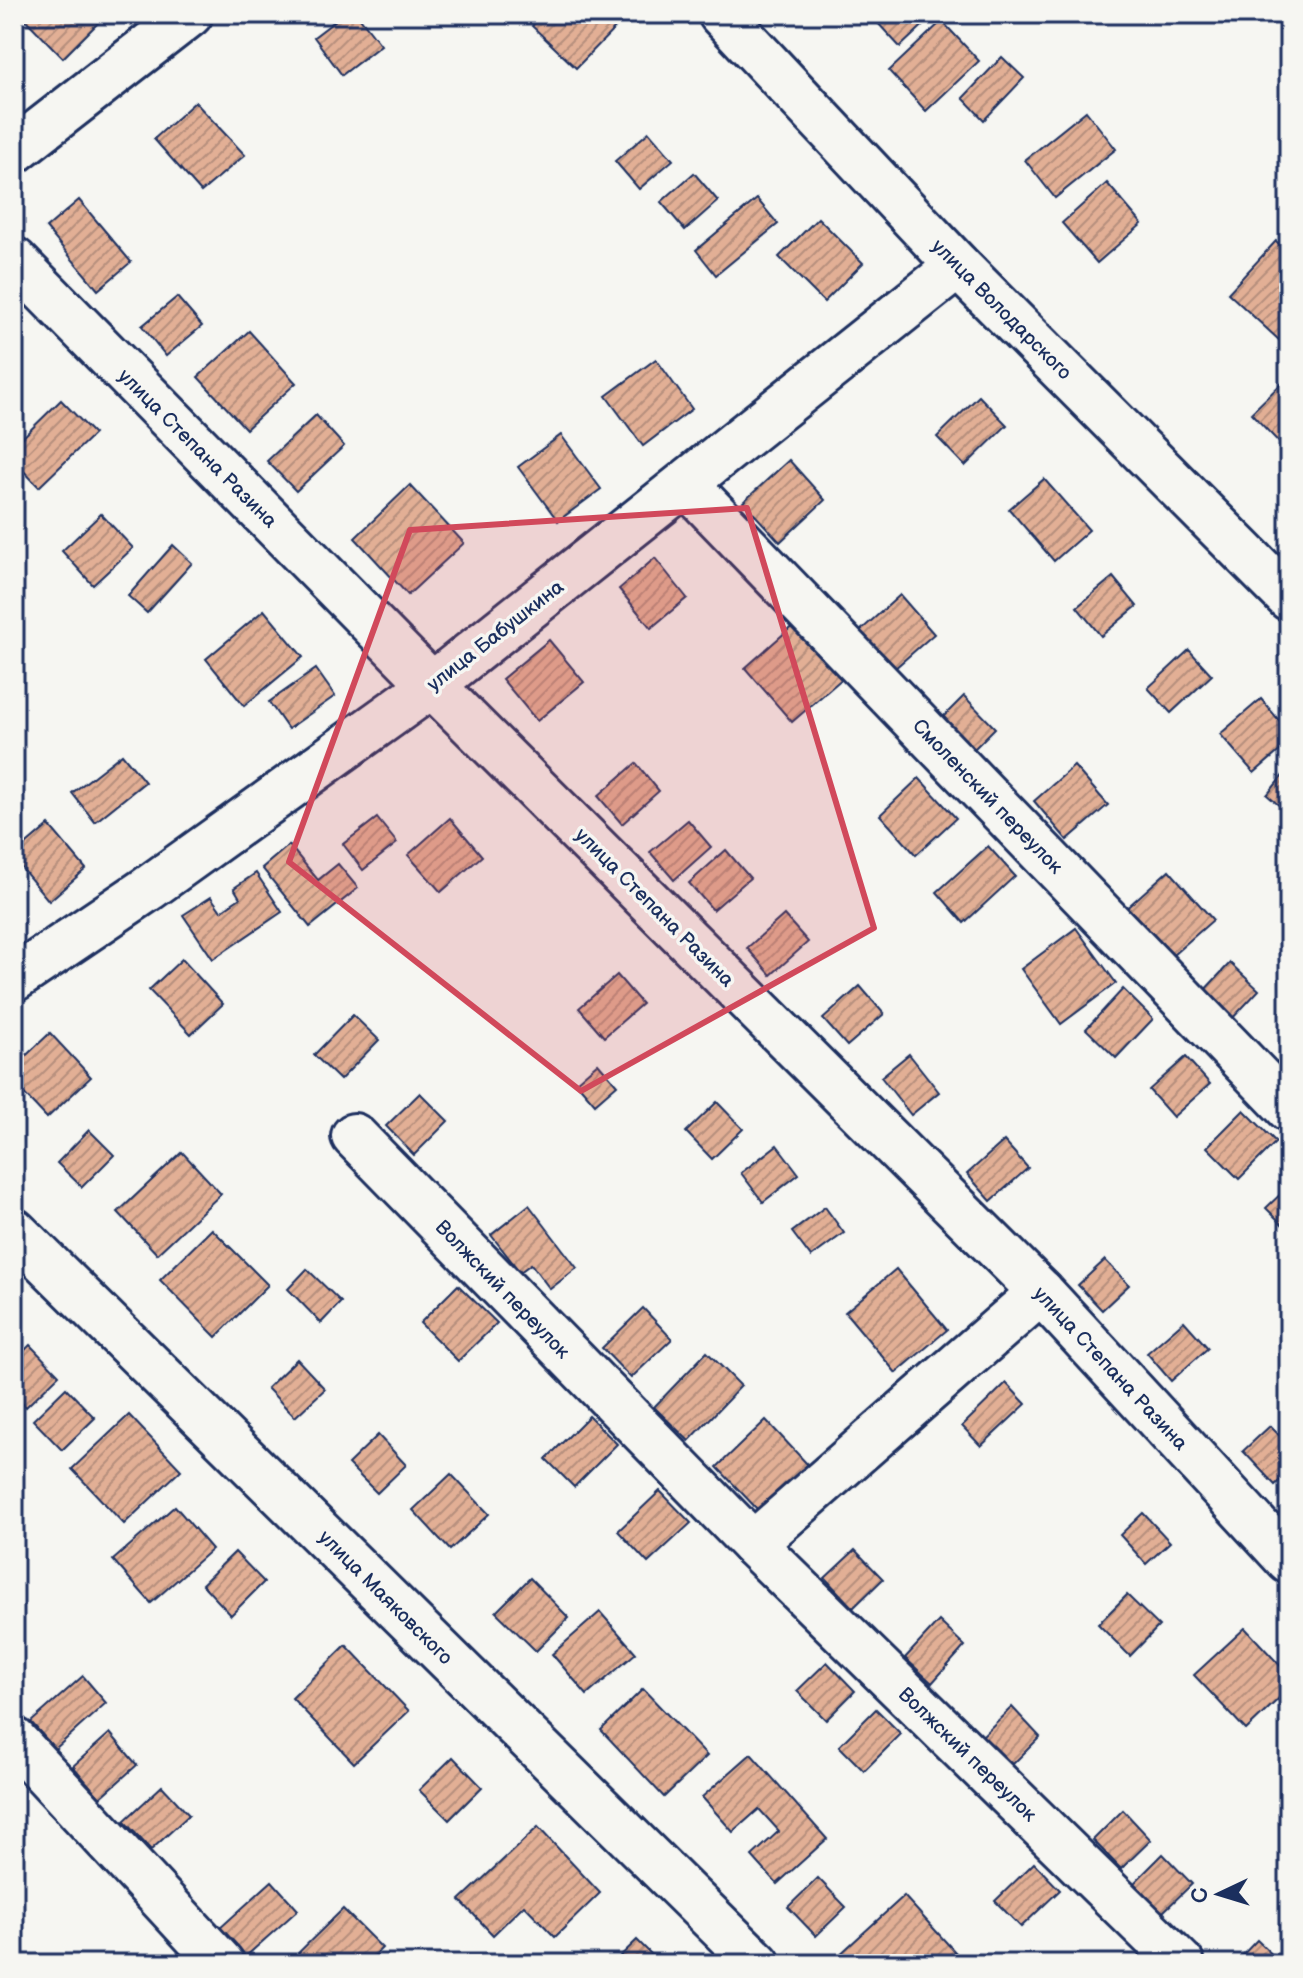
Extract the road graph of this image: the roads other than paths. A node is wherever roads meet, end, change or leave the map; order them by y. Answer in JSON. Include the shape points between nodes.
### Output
{"nodes":[{"id":1,"x":190,"y":14,"type":"edge"},
{"id":2,"x":721,"y":14,"type":"edge"},
{"id":3,"x":14,"y":151,"type":"edge"},
{"id":4,"x":14,"y":260,"type":"edge"},
{"id":5,"x":958,"y":266,"type":"junction"},
{"id":6,"x":686,"y":484,"type":"junction"},
{"id":7,"x":1289,"y":598,"type":"edge"},
{"id":8,"x":432,"y":685,"type":"junction"},
{"id":9,"x":14,"y":979,"type":"edge"},
{"id":10,"x":1289,"y":1109,"type":"edge"},
{"id":11,"x":354,"y":1136,"type":"dead end"},
{"id":12,"x":14,"y":1231,"type":"edge"},
{"id":13,"x":1041,"y":1292,"type":"junction"},
{"id":14,"x":753,"y":1544,"type":"junction"},
{"id":15,"x":1289,"y":1561,"type":"edge"},
{"id":16,"x":14,"y":1740,"type":"edge"},
{"id":17,"x":750,"y":1962,"type":"edge"},
{"id":18,"x":222,"y":1964,"type":"edge"},
{"id":19,"x":1182,"y":1964,"type":"edge"}],
"edges":[{"from":1,"to":3,"type":"street"},
{"from":2,"to":5,"type":"street","name":"улица Володарского"},
{"from":4,"to":8,"type":"street","name":"улица Степана Разина"},
{"from":5,"to":6,"type":"street","name":"улица Бабушкина"},
{"from":5,"to":7,"type":"street","name":"улица Володарского"},
{"from":6,"to":8,"type":"street","name":"улица Бабушкина"},
{"from":6,"to":10,"type":"street","name":"Смоленский переулок"},
{"from":8,"to":9,"type":"street","name":"улица Бабушкина"},
{"from":8,"to":13,"type":"street","name":"улица Степана Разина"},
{"from":11,"to":14,"type":"street","name":"Волжский переулок"},
{"from":12,"to":17,"type":"street","name":"улица Маяковского"},
{"from":13,"to":14,"type":"street"},
{"from":13,"to":15,"type":"street","name":"улица Степана Разина"},
{"from":14,"to":19,"type":"street","name":"Волжский переулок"},
{"from":16,"to":18,"type":"street"}]}
